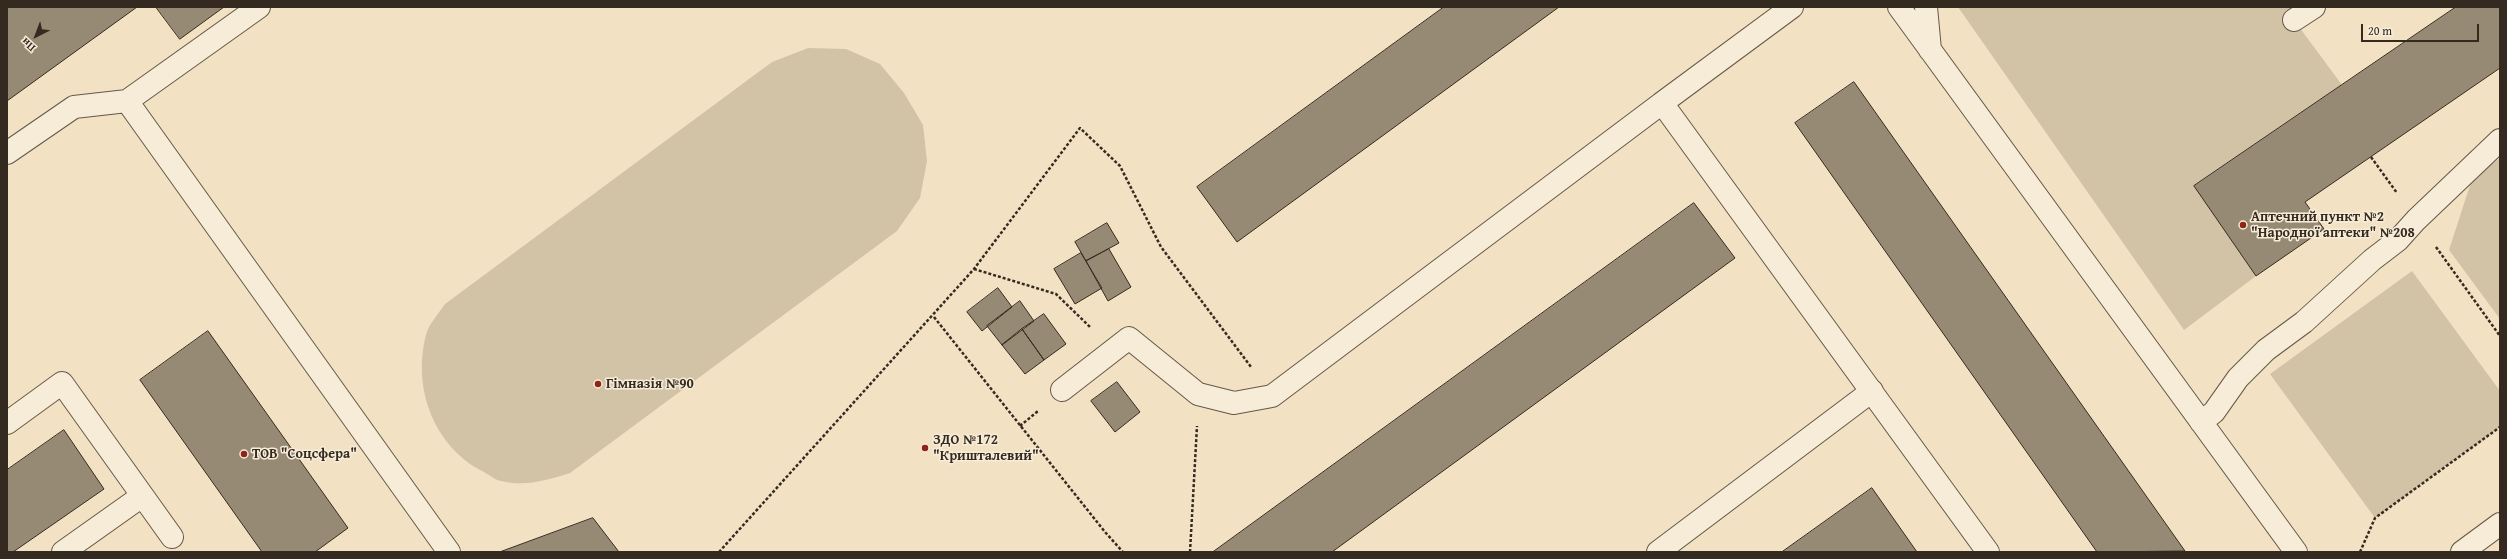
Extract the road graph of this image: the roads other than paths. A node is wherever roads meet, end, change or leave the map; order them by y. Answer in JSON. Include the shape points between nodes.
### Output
{"nodes":[{"id":1,"x":259,"y":7,"type":"edge"},
{"id":2,"x":1792,"y":7,"type":"edge"},
{"id":3,"x":1899,"y":7,"type":"edge"},
{"id":4,"x":1926,"y":7,"type":"edge"},
{"id":5,"x":2314,"y":7,"type":"edge"},
{"id":6,"x":2294,"y":20,"type":"dead end"},
{"id":7,"x":1931,"y":51,"type":"junction"},
{"id":8,"x":127,"y":101,"type":"junction"},
{"id":9,"x":1662,"y":103,"type":"junction"},
{"id":10,"x":2500,"y":140,"type":"edge"},
{"id":11,"x":7,"y":154,"type":"edge"},
{"id":12,"x":1062,"y":390,"type":"dead end"},
{"id":13,"x":1872,"y":391,"type":"junction"},
{"id":14,"x":2201,"y":422,"type":"junction"},
{"id":15,"x":7,"y":423,"type":"edge"},
{"id":16,"x":142,"y":496,"type":"junction"},
{"id":17,"x":2500,"y":524,"type":"edge"},
{"id":18,"x":172,"y":537,"type":"dead end"},
{"id":19,"x":63,"y":552,"type":"edge"},
{"id":20,"x":449,"y":552,"type":"edge"},
{"id":21,"x":1658,"y":552,"type":"edge"},
{"id":22,"x":1988,"y":552,"type":"edge"},
{"id":23,"x":2296,"y":552,"type":"edge"},
{"id":24,"x":2462,"y":552,"type":"edge"}],
"edges":[{"from":1,"to":8,"type":"street"},
{"from":2,"to":9,"type":"street"},
{"from":3,"to":7,"type":"street"},
{"from":4,"to":7,"type":"street"},
{"from":5,"to":6,"type":"street"},
{"from":7,"to":14,"type":"street"},
{"from":8,"to":11,"type":"street","via":[[74,107]]},
{"from":8,"to":20,"type":"street"},
{"from":9,"to":12,"type":"street","via":[[1272,396],[1234,403],[1198,394],[1129,338]]},
{"from":9,"to":13,"type":"street"},
{"from":10,"to":14,"type":"street","via":[[2398,240],[2372,260],[2304,322],[2266,350],[2238,378],[2214,412]]},
{"from":13,"to":21,"type":"street"},
{"from":13,"to":22,"type":"street"},
{"from":14,"to":23,"type":"street"},
{"from":15,"to":16,"type":"street","via":[[62,383]]},
{"from":16,"to":18,"type":"street"},
{"from":16,"to":19,"type":"street"},
{"from":17,"to":24,"type":"street"}]}
